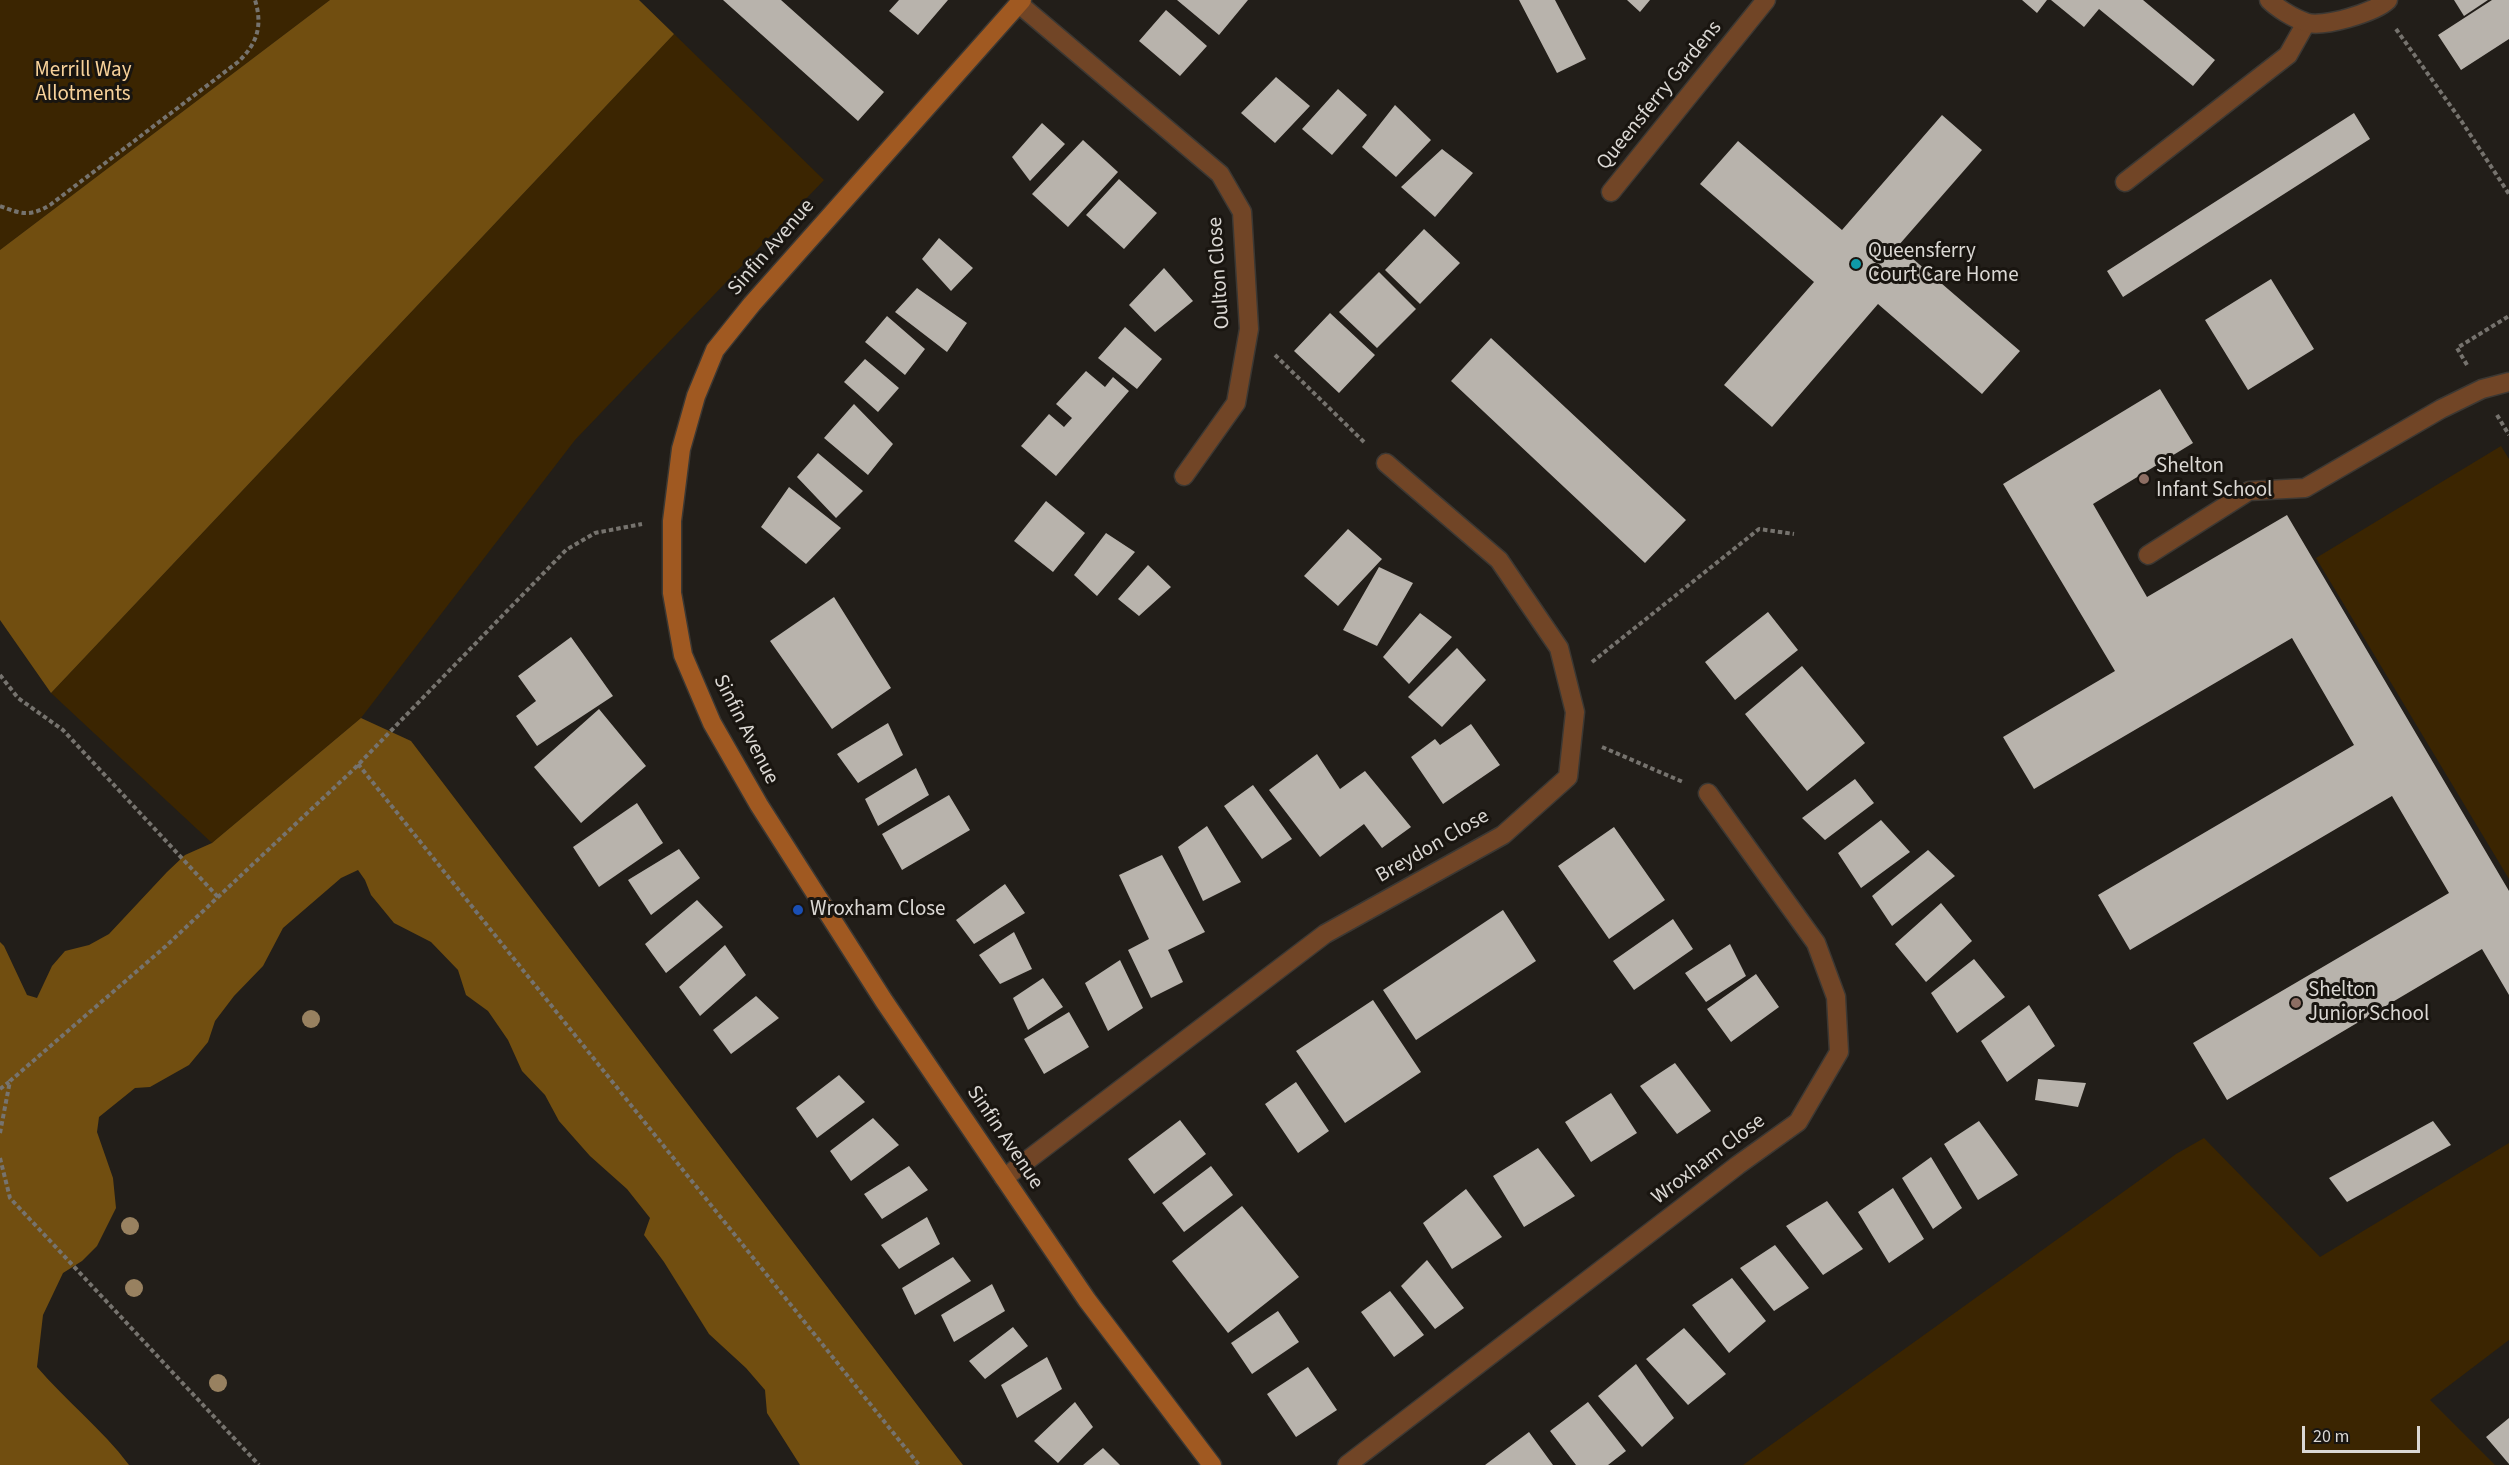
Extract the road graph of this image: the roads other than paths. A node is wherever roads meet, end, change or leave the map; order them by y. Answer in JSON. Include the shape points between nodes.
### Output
{"nodes":[{"id":1,"x":1766,"y":0,"type":"edge"},
{"id":2,"x":2269,"y":0,"type":"edge"},
{"id":3,"x":1021,"y":2,"type":"edge"},
{"id":4,"x":2385,"y":4,"type":"edge"},
{"id":5,"x":2306,"y":23,"type":"junction"},
{"id":6,"x":2126,"y":182,"type":"dead end"},
{"id":7,"x":1611,"y":192,"type":"dead end"},
{"id":8,"x":2509,"y":382,"type":"edge"},
{"id":9,"x":1386,"y":463,"type":"road end"},
{"id":10,"x":1184,"y":476,"type":"dead end"},
{"id":11,"x":2148,"y":555,"type":"dead end"},
{"id":12,"x":1708,"y":793,"type":"road end"},
{"id":13,"x":1005,"y":1178,"type":"junction"},
{"id":14,"x":1212,"y":1465,"type":"edge"},
{"id":15,"x":1347,"y":1465,"type":"edge"}],
"edges":[{"from":1,"to":7,"type":"street","name":"Queensferry Gardens"},
{"from":2,"to":5,"type":"street"},
{"from":3,"to":10,"type":"street","name":"Oulton Close","via":[[1220,174],[1242,212],[1249,329],[1236,402]]},
{"from":3,"to":13,"type":"street","name":"Sinfin Avenue","via":[[715,350],[696,396],[681,449],[672,521],[672,593],[683,655],[712,723],[759,805],[884,1001]]},
{"from":4,"to":5,"type":"street","via":[[2335,21]]},
{"from":5,"to":6,"type":"street","via":[[2288,55]]},
{"from":8,"to":11,"type":"street","via":[[2482,389],[2441,409],[2304,488],[2249,491]]},
{"from":9,"to":13,"type":"street","name":"Breydon Close","via":[[1499,560],[1559,648],[1575,712],[1568,777],[1503,835],[1325,934]]},
{"from":12,"to":15,"type":"street","name":"Wroxham Close","via":[[1815,943],[1836,997],[1839,1052],[1798,1122]]},
{"from":13,"to":14,"type":"street","name":"Sinfin Avenue","via":[[1087,1299]]}]}
